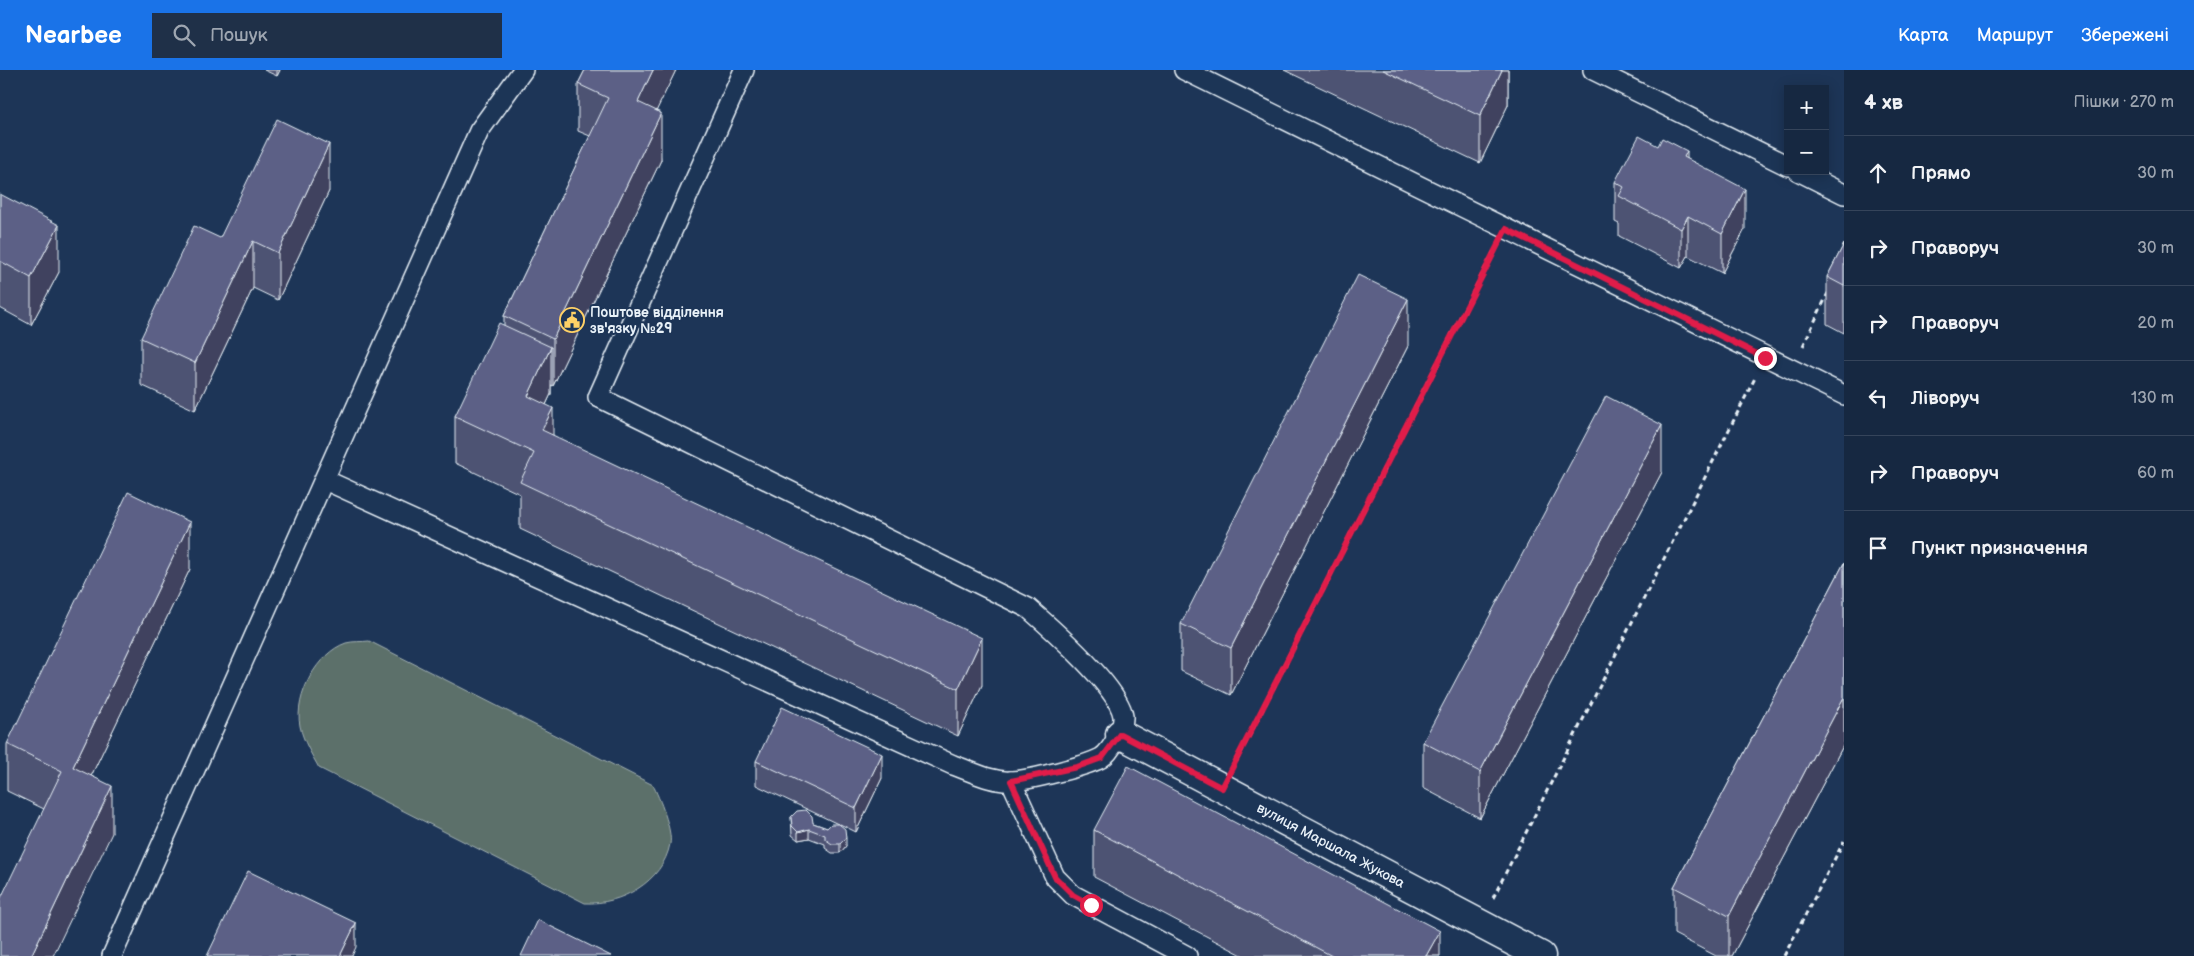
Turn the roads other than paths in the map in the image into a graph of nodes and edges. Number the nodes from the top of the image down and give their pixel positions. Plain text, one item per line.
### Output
1 (523, 70) edge
2 (744, 70) edge
3 (1184, 70) edge
4 (1593, 70) edge
5 (1784, 164) edge
6 (1806, 175) edge
7 (1844, 194) edge
8 (1844, 395) edge
9 (325, 480) junction
10 (1120, 734) junction
11 (1011, 781) junction
12 (112, 956) edge
13 (1187, 956) edge
14 (1542, 956) edge

1 - 9 lane
2 - 10 lane
3 - 8 lane
4 - 5 lane
6 - 7 lane
9 - 11 lane
9 - 12 lane
10 - 11 lane
10 - 14 street, вулиця Маршала Жукова
11 - 13 lane

